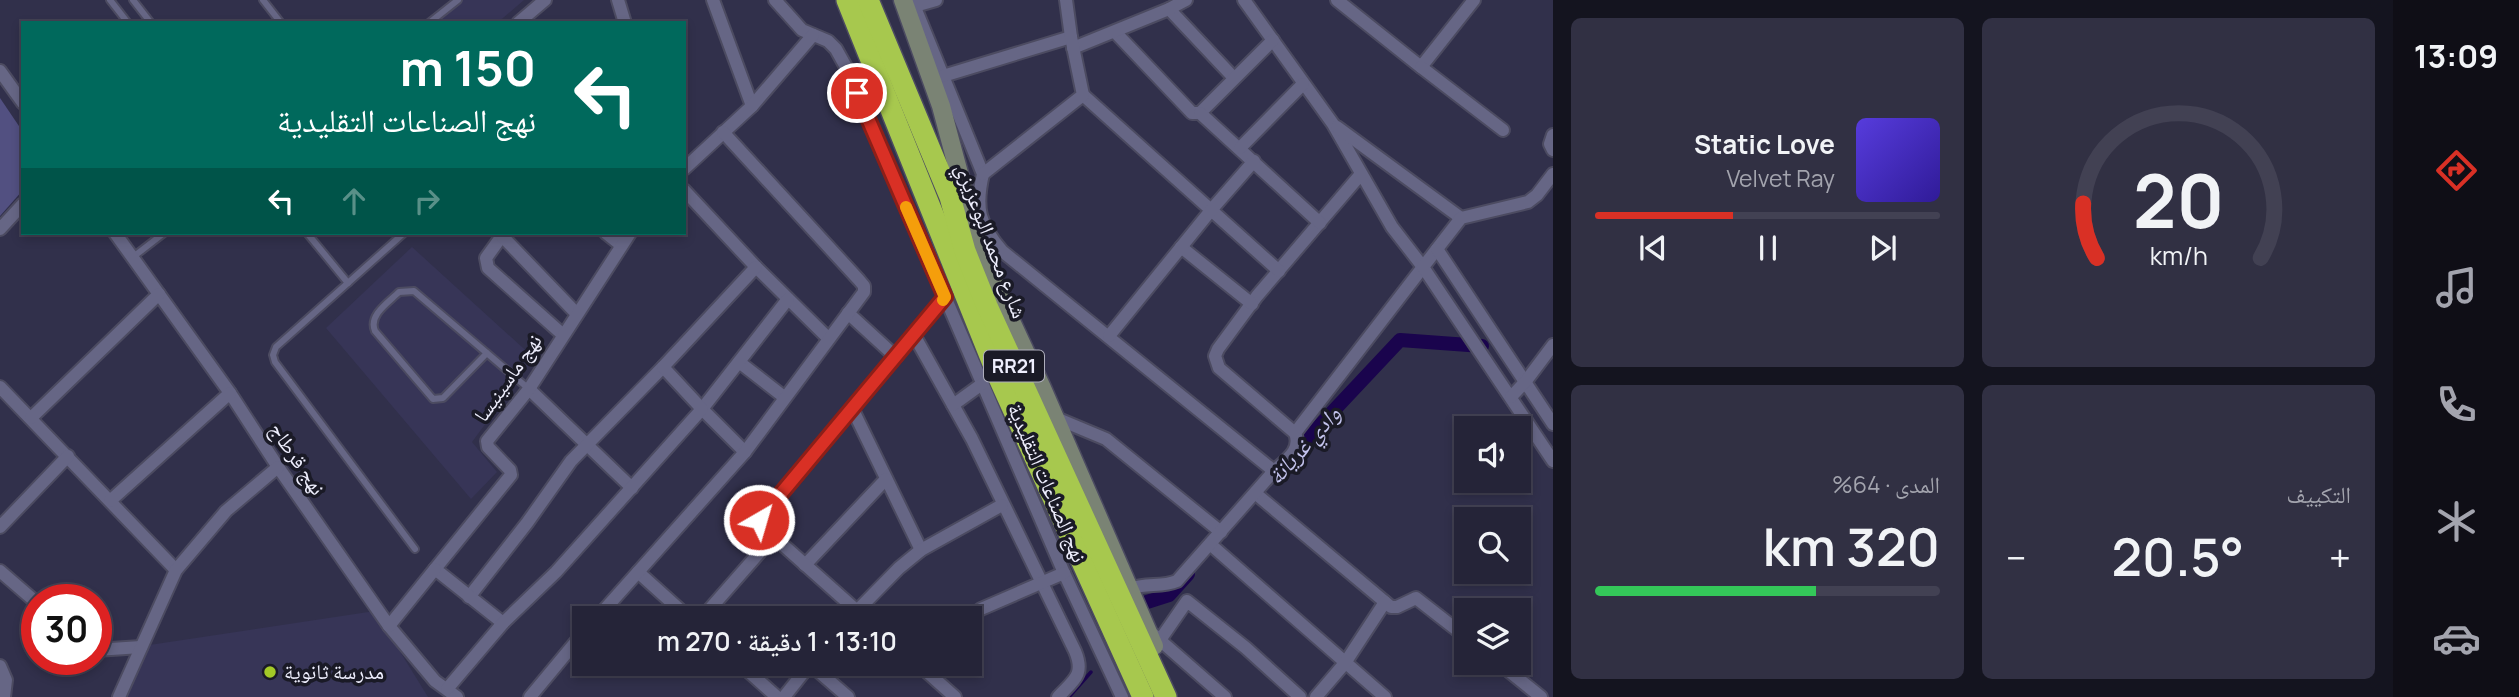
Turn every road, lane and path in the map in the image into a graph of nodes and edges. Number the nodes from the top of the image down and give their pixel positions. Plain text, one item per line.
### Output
1 (110, 0) edge
2 (133, 0) edge
3 (263, 0) edge
4 (545, 0) edge
5 (618, 0) edge
6 (713, 0) edge
7 (775, 0) edge
8 (830, 0) edge
9 (847, 0) edge
10 (868, 0) edge
11 (879, 0) edge
12 (936, 0) edge
13 (1066, 0) edge
14 (1186, 0) edge
15 (1244, 0) edge
16 (1337, 0) edge
17 (455, 1) edge
18 (1472, 1) edge
19 (910, 2) edge
20 (1169, 9) junction
21 (525, 20) edge
22 (126, 21) edge
23 (149, 21) edge
24 (279, 21) edge
25 (431, 21) edge
26 (624, 21) edge
27 (881, 29) junction
28 (1115, 32) junction
29 (813, 35) junction
30 (1273, 40) junction
31 (1072, 42) junction
32 (870, 55) junction
33 (1420, 67) junction
34 (0, 71) edge
35 (943, 76) junction
36 (1234, 78) junction
37 (1303, 84) junction
38 (1083, 95) junction
39 (21, 100) edge
40 (752, 106) junction
41 (1200, 113) junction
42 (1333, 124) junction
43 (1503, 130) dead end
44 (723, 132) junction
45 (1553, 135) edge
46 (1240, 148) junction
47 (1553, 150) edge
48 (1254, 161) junction
49 (686, 167) edge
50 (984, 174) junction
51 (1361, 174) junction
52 (1553, 174) edge
53 (686, 192) edge
54 (21, 206) edge
55 (1212, 209) junction
56 (1461, 218) junction
57 (1320, 223) junction
58 (0, 229) edge
59 (116, 235) edge
60 (160, 235) edge
61 (309, 235) edge
62 (402, 235) edge
63 (503, 235) edge
64 (608, 235) edge
65 (628, 235) edge
66 (621, 246) junction
67 (1181, 247) junction
68 (1437, 249) junction
69 (133, 257) junction
70 (756, 267) junction
71 (1423, 267) junction
72 (1279, 271) junction
73 (348, 283) junction
74 (159, 294) junction
75 (945, 297) junction
76 (788, 299) junction
77 (1251, 304) junction
78 (576, 313) junction
79 (848, 313) junction
80 (562, 334) junction
81 (914, 335) junction
82 (1109, 336) junction
83 (828, 338) junction
84 (1553, 345) edge
85 (487, 353) junction
86 (896, 357) junction
87 (739, 362) junction
88 (663, 367) junction
89 (1526, 381) junction
90 (982, 383) junction
91 (0, 387) edge
92 (529, 389) junction
93 (230, 393) junction
94 (784, 397) junction
95 (1511, 397) junction
96 (953, 405) junction
97 (852, 408) junction
98 (702, 409) junction
99 (1046, 415) junction
100 (30, 418) junction
101 (1553, 424) edge
102 (1295, 433) junction
103 (585, 445) junction
104 (745, 452) junction
105 (68, 456) junction
106 (1553, 461) edge
107 (278, 467) junction
108 (1274, 471) junction
109 (886, 479) junction
110 (632, 488) junction
111 (1255, 493) junction
112 (110, 501) junction
113 (1002, 505) junction
114 (0, 527) edge
115 (1221, 532) junction
116 (773, 537) junction
117 (1210, 544) junction
118 (415, 549) dead end
119 (921, 550) junction
120 (805, 565) junction
121 (435, 569) junction
122 (0, 570) edge
123 (176, 570) junction
124 (638, 572) junction
125 (1064, 573) junction
126 (1177, 581) junction
127 (1042, 584) junction
128 (21, 589) edge
129 (1130, 589) junction
130 (469, 597) junction
131 (1186, 601) junction
132 (1385, 602) junction
133 (608, 606) edge
134 (676, 606) edge
135 (713, 606) edge
136 (848, 606) edge
137 (865, 606) edge
138 (982, 609) edge
139 (503, 623) junction
140 (389, 626) junction
141 (1454, 628) edge
142 (1148, 635) junction
143 (572, 646) edge
144 (141, 647) junction
145 (112, 649) edge
146 (1345, 663) junction
147 (0, 666) edge
148 (1510, 675) edge
149 (754, 676) edge
150 (801, 676) edge
151 (824, 676) edge
152 (934, 676) edge
153 (1526, 693) edge
154 (452, 694) edge
155 (1133, 694) edge
156 (4, 697) edge
157 (120, 697) edge
158 (530, 697) edge
159 (777, 697) edge
160 (784, 697) edge
161 (848, 697) edge
162 (955, 697) edge
163 (1058, 697) edge
164 (1166, 697) edge
165 (1178, 697) edge
166 (1225, 697) edge
167 (1300, 697) edge
168 (1316, 697) edge
169 (1385, 697) edge
170 (1541, 697) edge

1 - 22 lane
2 - 23 lane
3 - 24 lane
4 - 21 street
5 - 26 street
6 - 40 street
7 - 29 street, نهج الصناعات التقليدية
8 - 32 highway, شارع محمد البوعزيزي / RR21
9 - 32 highway, شارع محمد البوعزيزي / RR21
10 - 27 highway, شارع محمد البوعزيزي / RR21
11 - 27 highway, شارع محمد البوعزيزي / RR21
12 - 19 street
13 - 31 street
14 - 20 street
15 - 30 street
16 - 33 street
17 - 25 lane
18 - 33 street
19 - 35 street
19 - 99 main road
20 - 28 street
20 - 36 street
27 - 99 highway, شارع محمد البوعزيزي / RR21
28 - 31 street
28 - 41 street
29 - 40 street
29 - 75 street, نهج الصناعات التقليدية
30 - 36 street
30 - 37 street
31 - 35 street
31 - 38 street
32 - 155 highway, شارع محمد البوعزيزي / RR21
33 - 43 street
34 - 39 street
35 - 50 street
36 - 41 street
37 - 42 street
37 - 46 street
38 - 50 street
38 - 55 street
40 - 44 street
41 - 46 street
42 - 51 street
42 - 56 street
44 - 49 street
44 - 79 street
45 - 47 street
46 - 48 street
48 - 55 street
48 - 57 street
50 - 82 street
51 - 57 street
51 - 71 street
52 - 56 street
53 - 70 street
54 - 58 street
55 - 67 street
55 - 72 street
56 - 68 street
57 - 72 street
59 - 69 street, نهج قرطاج
60 - 69 lane
61 - 73 lane
62 - 73 lane
63 - 78 street
63 - 80 street
64 - 66 street
65 - 66 street, نهج ماسينيسا
66 - 78 street, نهج ماسينيسا
67 - 77 street
67 - 82 street
68 - 71 street
68 - 89 street
69 - 74 street, نهج قرطاج
70 - 76 street
70 - 88 street
71 - 95 street
71 - 102 street
72 - 77 street
73 - 118 lane
74 - 93 street, نهج قرطاج
74 - 100 street
75 - 81 street
75 - 90 street, نهج الصناعات التقليدية
76 - 83 street
76 - 87 street
77 - 102 street
78 - 80 street, نهج ماسينيسا
79 - 83 street
79 - 86 street
80 - 92 street, نهج ماسينيسا
81 - 86 street
81 - 96 street
82 - 108 street
83 - 94 street
84 - 89 street
85 - 85 lane
85 - 92 lane
86 - 97 street
87 - 94 street
87 - 98 street
88 - 98 street
88 - 103 street
89 - 95 street
89 - 101 street
90 - 96 street
90 - 125 street, نهج الصناعات التقليدية
91 - 100 street
92 - 103 street
92 - 121 street, نهج ماسينيسا
93 - 107 street, نهج قرطاج
93 - 112 street
94 - 104 street
95 - 106 street
96 - 113 street
97 - 109 street
97 - 116 street
98 - 104 street
98 - 110 street
99 - 115 street
99 - 129 main road
99 - 142 highway, شارع محمد البوعزيزي / RR21
100 - 105 street
102 - 108 street
103 - 110 street
103 - 130 street
104 - 124 street
105 - 112 street
105 - 114 street
107 - 123 street
107 - 140 street, نهج قرطاج
108 - 111 street
109 - 119 street
109 - 120 street
110 - 139 street
111 - 115 street
111 - 132 street
112 - 123 street
113 - 119 street
113 - 127 street
115 - 117 street
116 - 120 street
116 - 135 street
117 - 126 street
117 - 146 street
119 - 137 street
120 - 136 street
121 - 130 street
121 - 140 street
122 - 128 street
123 - 144 street
124 - 133 street
124 - 134 street
125 - 127 street
125 - 155 street, نهج الصناعات التقليدية
126 - 129 street
126 - 131 street
127 - 138 street
127 - 163 street
129 - 142 main road
130 - 139 street
131 - 142 street
131 - 167 street
132 - 141 street
132 - 146 street
139 - 154 street
140 - 154 street, نهج قرطاج
142 - 164 highway, شارع محمد البوعزيزي / RR21
142 - 165 main road
142 - 166 street
143 - 158 street
144 - 145 street
144 - 157 street
146 - 168 street
146 - 169 street
147 - 156 street
148 - 153 street
149 - 159 street
150 - 160 street
151 - 161 street
152 - 162 street
153 - 170 street

